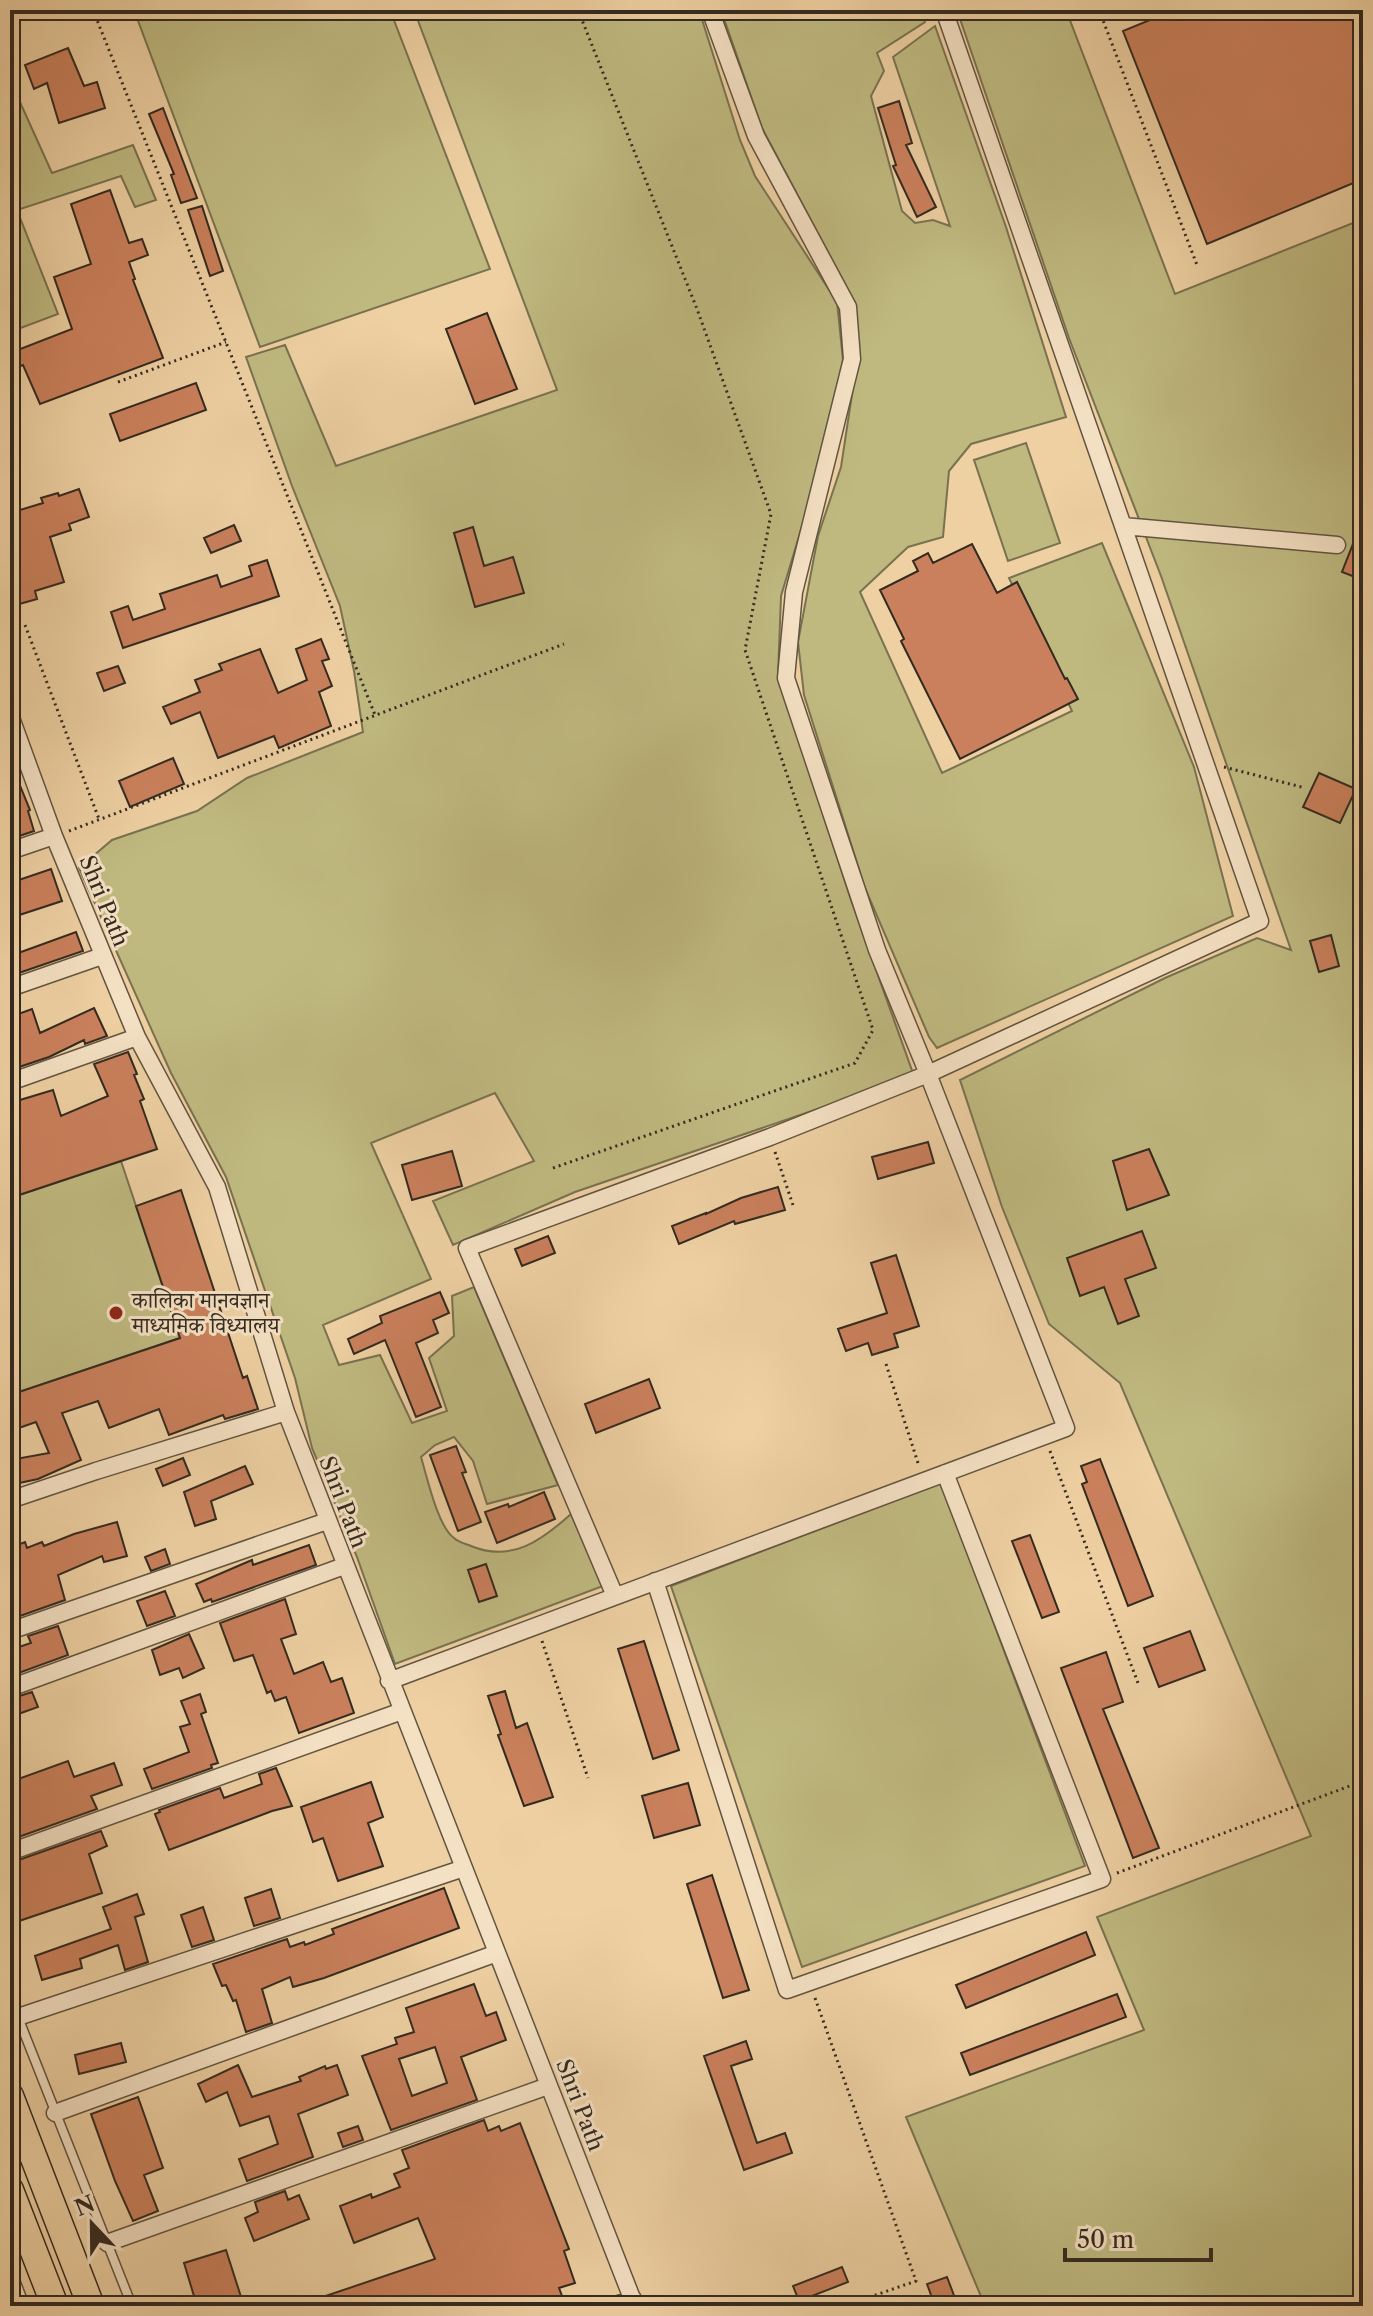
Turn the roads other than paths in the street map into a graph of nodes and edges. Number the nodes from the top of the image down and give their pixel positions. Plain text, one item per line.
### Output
1 (710, 10) edge
2 (944, 10) edge
3 (1123, 526) junction
4 (1337, 545) dead end
5 (10, 715) edge
6 (54, 836) junction
7 (10, 851) edge
8 (102, 956) junction
9 (10, 988) edge
10 (137, 1037) junction
11 (928, 1074) junction
12 (10, 1082) edge
13 (286, 1412) junction
14 (945, 1473) junction
15 (10, 1500) edge
16 (327, 1521) junction
17 (344, 1566) junction
18 (655, 1581) junction
19 (615, 1596) junction
20 (10, 1631) edge
21 (389, 1681) junction
22 (10, 1688) edge
23 (402, 1711) junction
24 (10, 1852) edge
25 (464, 1868) junction
26 (497, 1953) junction
27 (10, 1997) edge
28 (18, 2017) junction
29 (548, 2086) junction
30 (10, 2096) edge
31 (55, 2113) junction
32 (10, 2190) edge
33 (107, 2243) junction
34 (10, 2267) edge
35 (634, 2303) edge
36 (25, 2306) edge
37 (55, 2306) edge
38 (91, 2306) edge
39 (132, 2306) edge
40 (613, 2306) edge

1 - 11 street
2 - 3 street
3 - 4 street
3 - 11 street
5 - 6 street, Shri Path
6 - 7 street
6 - 8 street, Shri Path
8 - 9 street
8 - 10 street, Shri Path
10 - 12 street
10 - 13 street, Shri Path
11 - 14 street
11 - 19 street
13 - 15 street
13 - 16 street, Shri Path
14 - 18 street
14 - 18 street
16 - 17 street, Shri Path
16 - 20 street
17 - 21 street, Shri Path
17 - 22 street
18 - 19 street
19 - 21 street
21 - 23 street, Shri Path
23 - 24 street
23 - 25 street, Shri Path
25 - 26 street, Shri Path
25 - 28 street
26 - 29 street, Shri Path
26 - 31 street
27 - 28 lane
28 - 31 lane
29 - 33 street
29 - 35 street, Shri Path
30 - 38 highway
31 - 33 lane
32 - 37 highway
33 - 39 lane
34 - 36 lane
35 - 40 street

